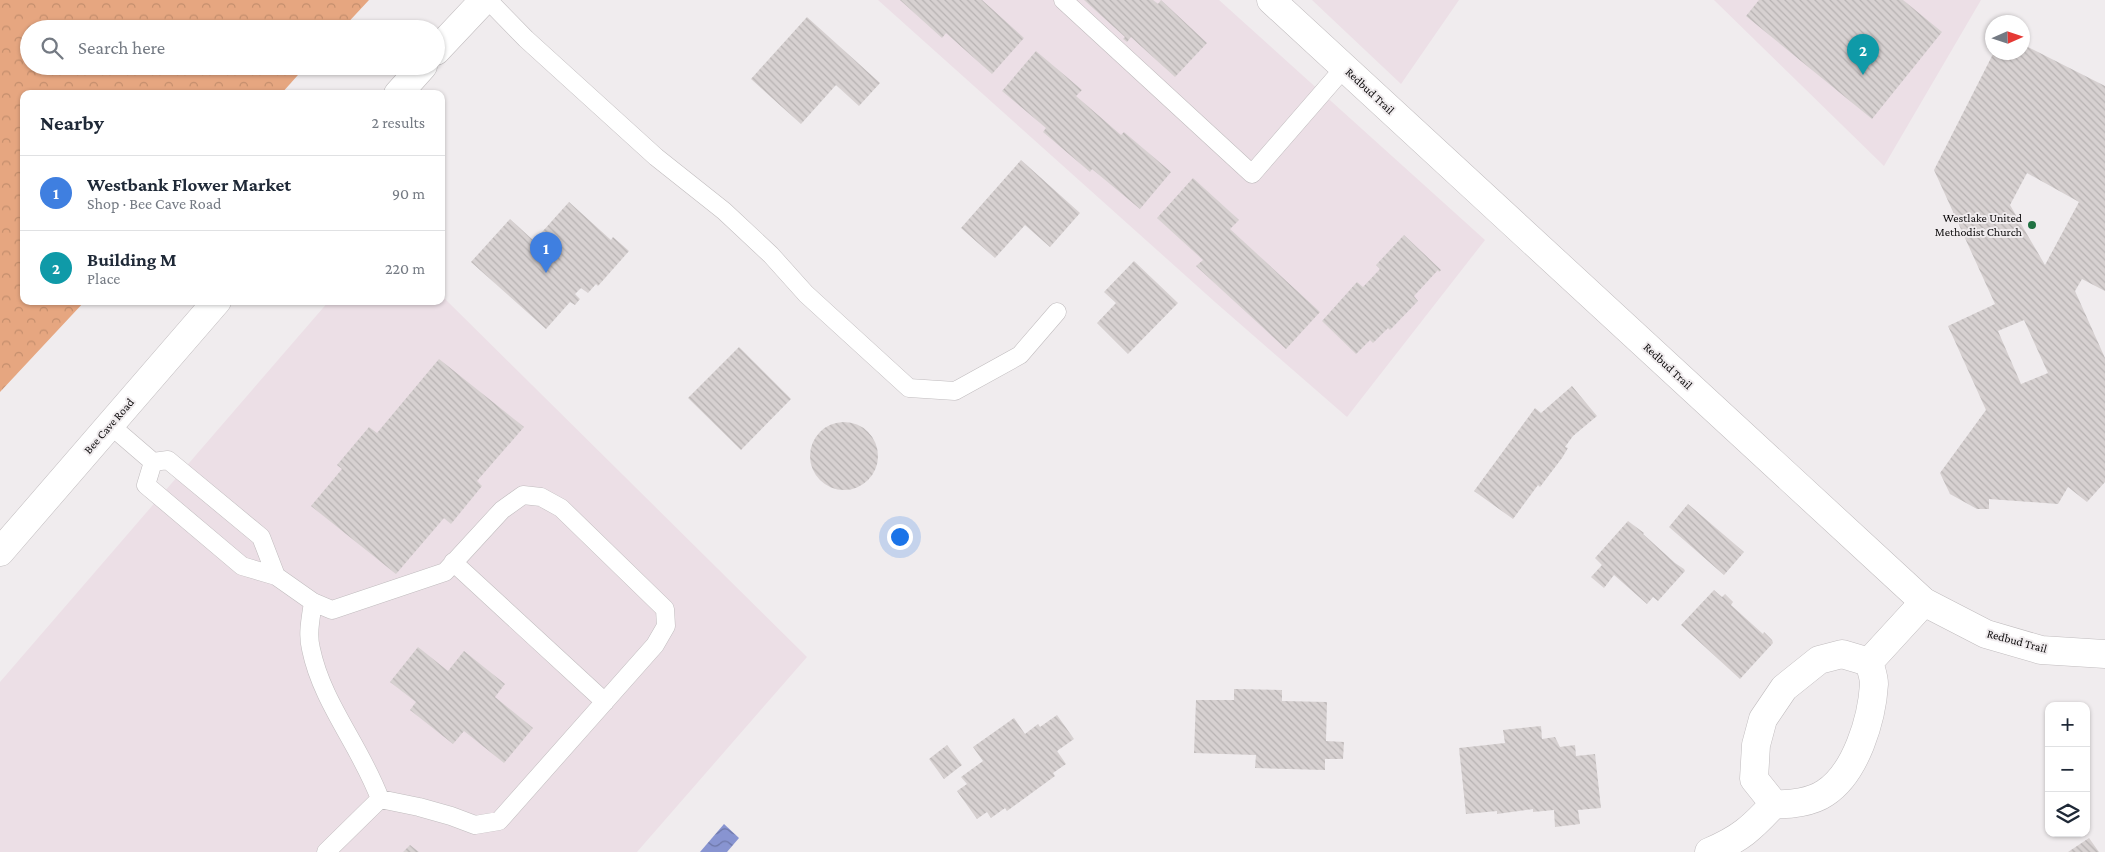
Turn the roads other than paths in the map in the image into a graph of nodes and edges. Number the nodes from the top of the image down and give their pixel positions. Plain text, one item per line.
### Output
1 (484, 0) edge
2 (488, 0) edge
3 (1062, 0) edge
4 (1271, 0) edge
5 (445, 42) edge
6 (1344, 68) junction
7 (415, 75) edge
8 (402, 90) edge
9 (214, 305) edge
10 (1058, 312) dead end
11 (110, 425) junction
12 (153, 462) junction
13 (0, 552) edge
14 (453, 562) junction
15 (276, 576) junction
16 (313, 602) junction
17 (1924, 602) junction
18 (2105, 654) edge
19 (1869, 662) junction
20 (605, 702) junction
21 (380, 799) junction
22 (1774, 804) junction
23 (326, 852) edge
24 (1710, 852) edge

1 - 5 street
2 - 10 lane
3 - 6 lane
4 - 6 street, Redbud Trail
6 - 17 street, Redbud Trail
7 - 8 street
9 - 11 street, Bee Cave Road
11 - 12 lane
11 - 13 street, Bee Cave Road
12 - 15 lane
12 - 15 lane
14 - 16 lane
14 - 20 lane
14 - 20 lane
15 - 16 lane
16 - 21 lane
17 - 18 street, Redbud Trail
17 - 19 street
19 - 22 street
19 - 22 street
20 - 21 lane
21 - 23 lane
22 - 24 street

